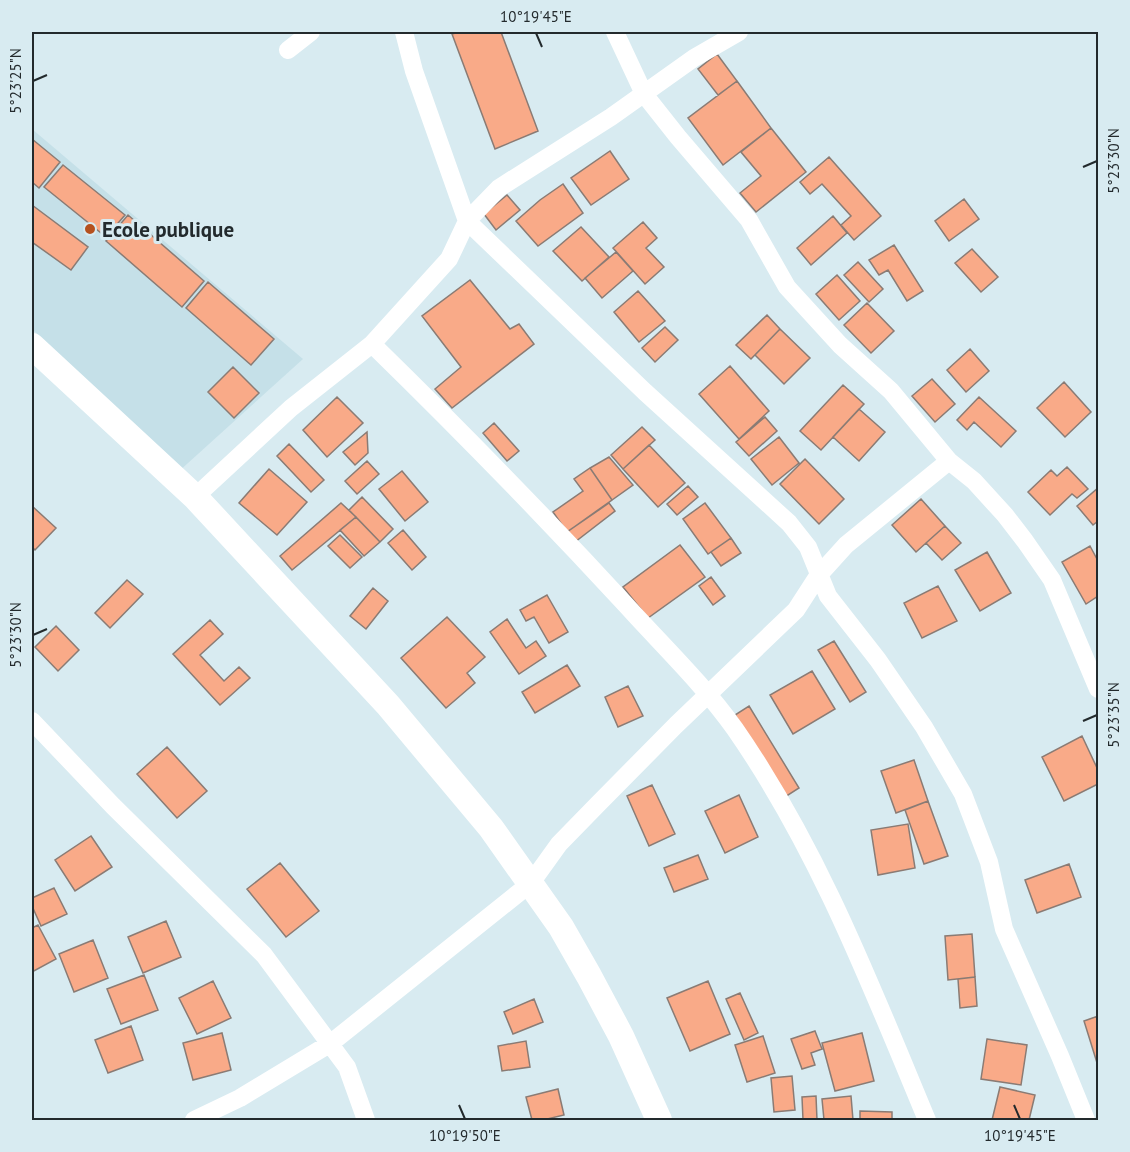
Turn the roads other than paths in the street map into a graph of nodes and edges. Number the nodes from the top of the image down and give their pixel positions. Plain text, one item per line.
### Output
1 (310, 32) edge
2 (404, 32) edge
3 (615, 32) edge
4 (739, 32) edge
5 (288, 50) dead end
6 (644, 94) junction
7 (467, 221) junction
8 (372, 344) junction
9 (34, 354) edge
10 (949, 460) junction
11 (195, 497) junction
12 (818, 576) junction
13 (1098, 689) edge
14 (709, 693) junction
15 (32, 721) edge
16 (531, 883) junction
17 (331, 1043) junction
18 (194, 1120) edge
19 (366, 1120) edge
20 (659, 1120) edge
21 (927, 1120) edge
22 (1086, 1120) edge

1 - 5 street
2 - 7 street
3 - 6 street
4 - 6 street
6 - 7 street
6 - 10 street
7 - 8 street
7 - 12 street
8 - 11 street
8 - 14 street
9 - 11 main road
10 - 12 street
10 - 13 street
11 - 16 main road
12 - 14 street
12 - 22 street
14 - 16 street
14 - 21 street
15 - 17 street
16 - 17 street
16 - 20 main road
17 - 18 street
17 - 19 street

